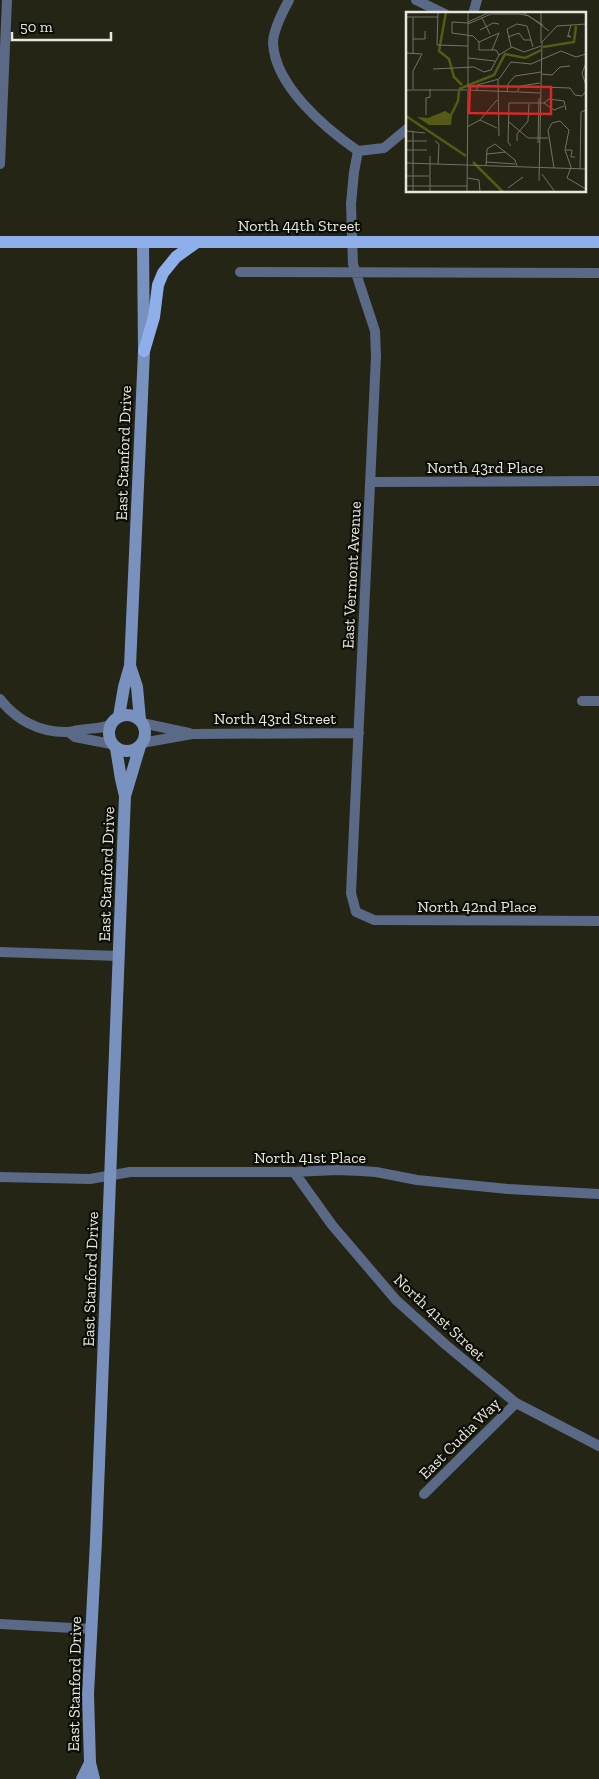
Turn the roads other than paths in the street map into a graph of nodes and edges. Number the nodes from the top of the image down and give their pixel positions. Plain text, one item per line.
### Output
1 (6, 0) edge
2 (289, 0) edge
3 (416, 0) edge
4 (478, 0) edge
5 (440, 12) edge
6 (474, 12) edge
7 (406, 130) edge
8 (358, 151) junction
9 (0, 164) edge
10 (352, 241) junction
11 (0, 242) edge
12 (143, 242) junction
13 (197, 242) junction
14 (599, 242) edge
15 (240, 272) dead end
16 (356, 273) junction
17 (599, 273) edge
18 (144, 351) junction
19 (599, 481) edge
20 (371, 482) junction
21 (130, 666) junction
22 (0, 699) edge
23 (582, 701) dead end
24 (599, 701) edge
25 (114, 720) junction
26 (141, 722) junction
27 (70, 732) junction
28 (359, 733) junction
29 (192, 734) junction
30 (141, 744) junction
31 (114, 746) junction
32 (125, 796) junction
33 (356, 912) joint
34 (599, 920) edge
35 (0, 952) edge
36 (119, 956) junction
37 (294, 1172) junction
38 (110, 1174) junction
39 (0, 1177) edge
40 (599, 1194) edge
41 (516, 1403) junction
42 (599, 1446) edge
43 (424, 1494) dead end
44 (0, 1624) edge
45 (91, 1629) junction
46 (90, 1763) junction
47 (82, 1779) edge
48 (94, 1779) edge

1 - 9 street
2 - 8 street
3 - 5 street
4 - 6 street
7 - 8 street
8 - 10 street, East Vermont Avenue
10 - 13 main road, North 44th Street
10 - 14 main road, North 44th Street
10 - 16 street, East Vermont Avenue
11 - 12 main road, North 44th Street
12 - 13 main road, North 44th Street
12 - 18 street, East Stanford Drive
13 - 18 main road
15 - 16 street
16 - 17 street
16 - 20 street, East Vermont Avenue
18 - 21 street, East Stanford Drive
19 - 20 street, North 43rd Place
20 - 28 street, East Vermont Avenue
21 - 25 street, East Stanford Drive
21 - 26 street, East Stanford Drive
22 - 27 street
23 - 24 street
25 - 26 street
25 - 27 street
25 - 31 street, East Stanford Drive
26 - 29 street, North 43rd Street
26 - 30 street, East Stanford Drive
27 - 31 street
28 - 29 street, North 43rd Street
28 - 33 street, East Vermont Avenue
29 - 30 street, North 43rd Street
30 - 31 street
30 - 32 street, East Stanford Drive
31 - 32 street, East Stanford Drive
32 - 36 street, East Stanford Drive
33 - 34 street, North 42nd Place
35 - 36 street
36 - 38 street, East Stanford Drive
37 - 38 street, North 41st Place
37 - 40 street, North 41st Place
37 - 41 street, North 41st Street
38 - 39 street, North 41st Place
38 - 45 street, East Stanford Drive
41 - 42 street, North 41st Street
41 - 43 street, East Cudia Way
44 - 45 street
45 - 46 street, East Stanford Drive
46 - 47 street, East Stanford Drive
46 - 48 street, East Stanford Drive

